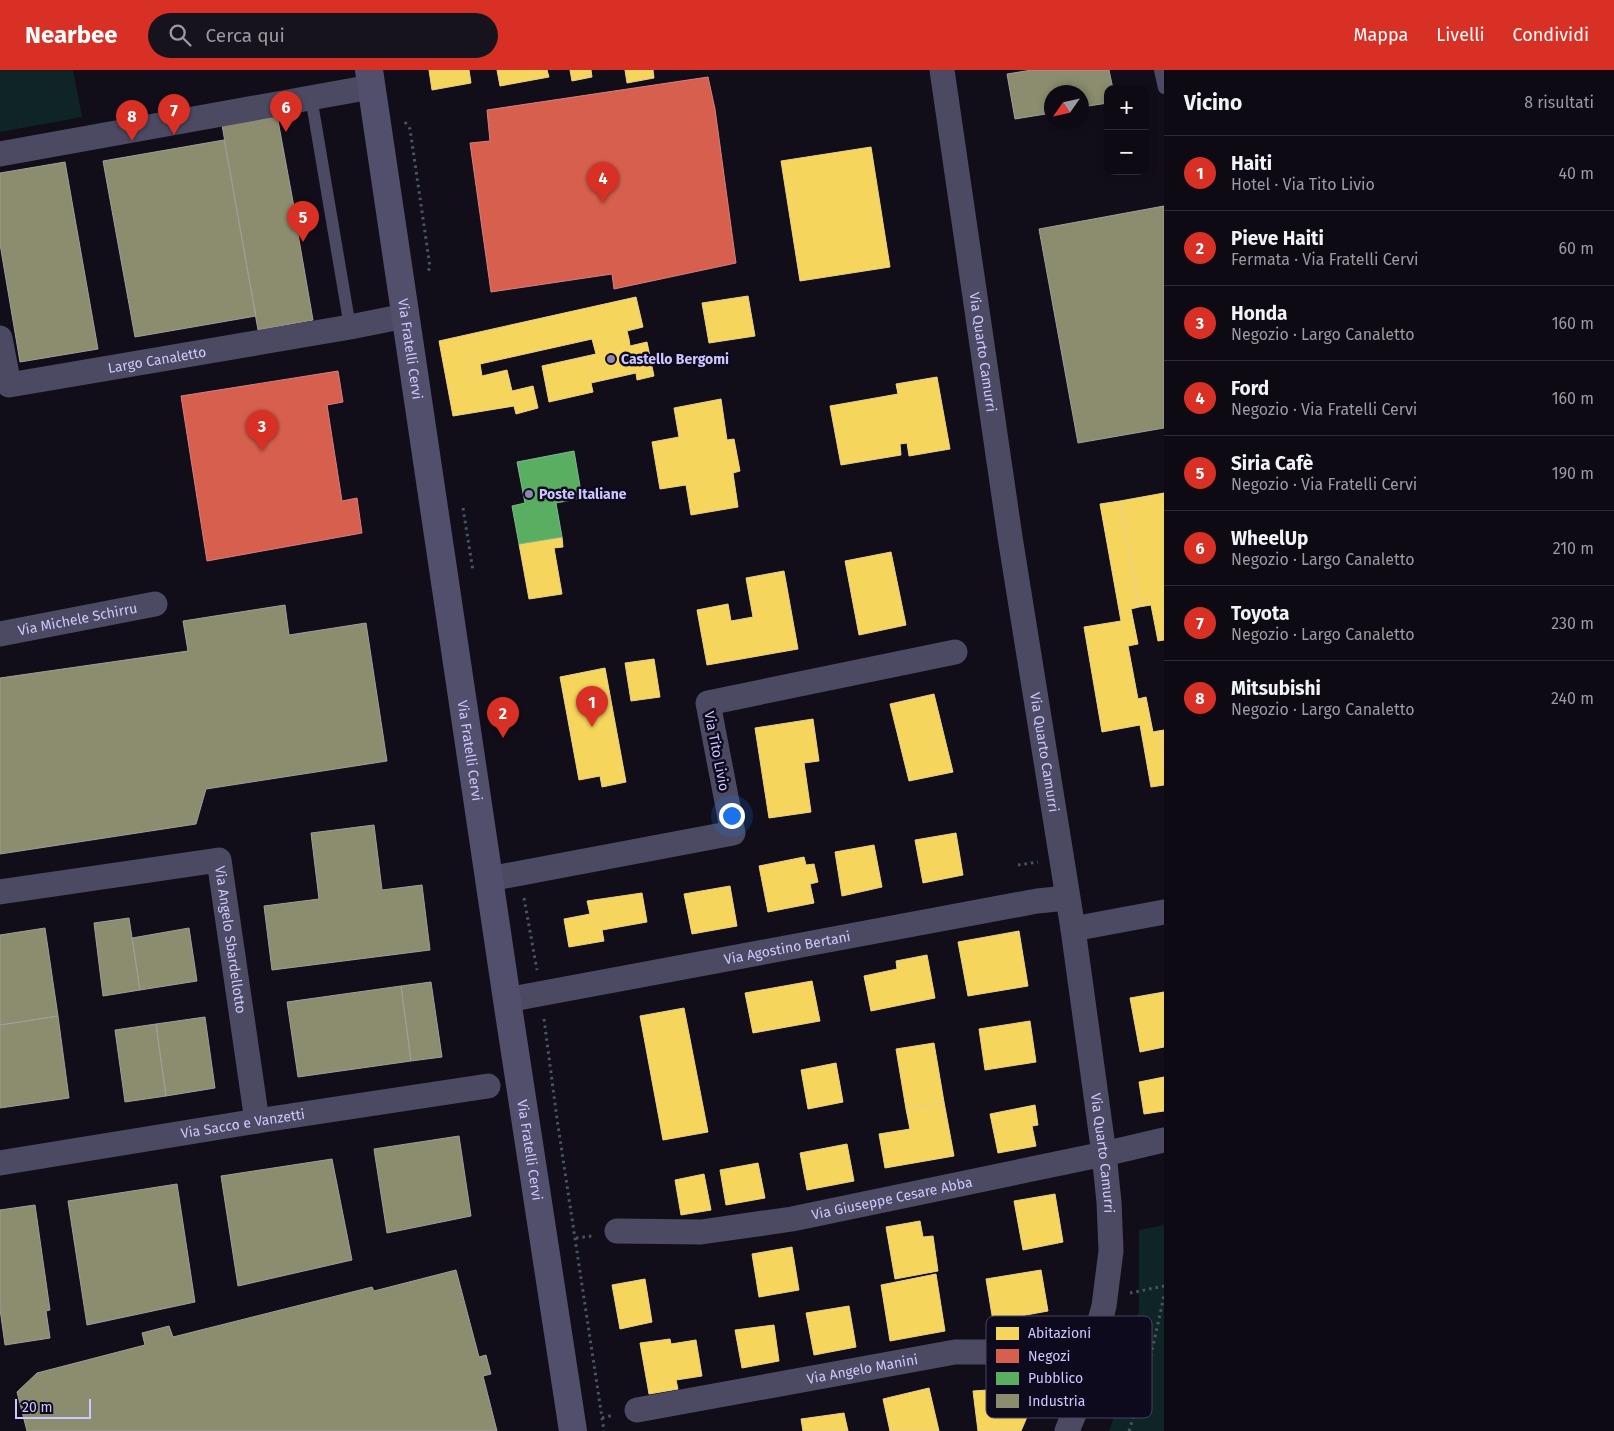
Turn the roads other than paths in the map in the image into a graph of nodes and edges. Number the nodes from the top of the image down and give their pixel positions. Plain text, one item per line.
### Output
1 (942, 70) edge
2 (1160, 70) edge
3 (370, 78) edge
4 (1164, 88) edge
5 (311, 97) junction
6 (0, 154) edge
7 (405, 316) junction
8 (350, 327) junction
9 (0, 338) edge
10 (155, 604) dead end
11 (0, 634) edge
12 (955, 652) dead end
13 (489, 879) junction
14 (0, 892) edge
15 (1067, 898) junction
16 (1164, 912) edge
17 (1073, 929) junction
18 (507, 1000) junction
19 (488, 1086) dead end
20 (256, 1121) junction
21 (1164, 1140) edge
22 (1104, 1154) junction
23 (0, 1163) edge
24 (617, 1231) dead end
25 (1101, 1316) edge
26 (986, 1352) edge
27 (637, 1410) dead end
28 (1072, 1418) edge
29 (573, 1431) edge
30 (1067, 1431) edge

1 - 15 street, Via Quarto Camurri
2 - 4 lane
3 - 5 street
3 - 7 main road, Via Fratelli Cervi
5 - 6 street
5 - 8 lane
7 - 8 street, Largo Canaletto
7 - 13 main road, Via Fratelli Cervi
8 - 9 street, Largo Canaletto
10 - 11 street, Via Michele Schirru
12 - 13 street, Via Tito Livio
13 - 18 main road, Via Fratelli Cervi
14 - 20 street, Via Angelo Sbardellotto
15 - 17 street, Via Quarto Camurri
15 - 18 street, Via Agostino Bertani
16 - 17 street
17 - 22 street, Via Quarto Camurri
18 - 29 main road, Via Fratelli Cervi
19 - 20 street, Via Sacco e Vanzetti
20 - 23 street, Via Sacco e Vanzetti
21 - 22 street, Via Giuseppe Cesare Abba
22 - 24 street, Via Giuseppe Cesare Abba
22 - 25 street, Via Quarto Camurri
26 - 27 street, Via Angelo Manini
28 - 30 street, Via Quarto Camurri

